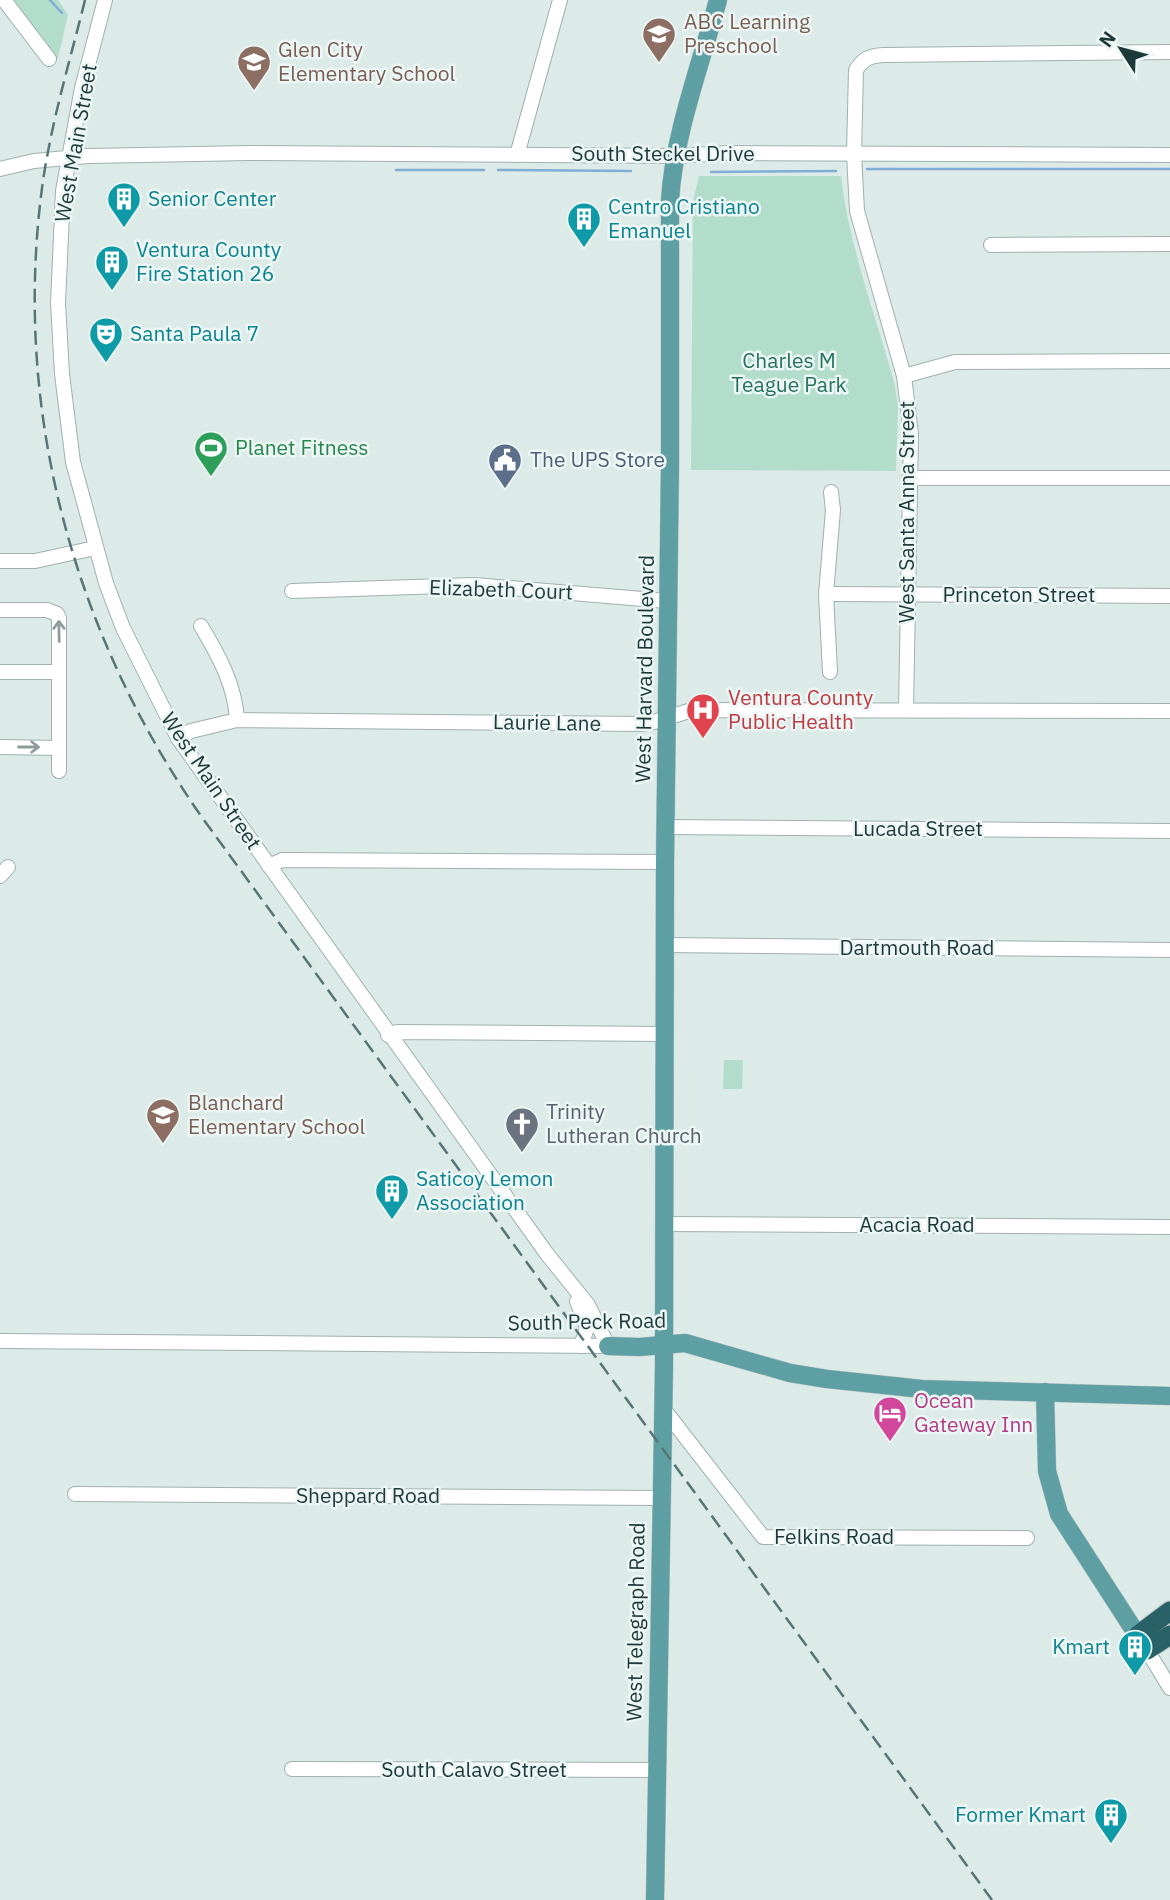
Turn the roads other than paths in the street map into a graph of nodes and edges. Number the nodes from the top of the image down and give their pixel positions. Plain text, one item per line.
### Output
1 (4, 0) edge
2 (105, 0) edge
3 (560, 0) edge
4 (718, 0) edge
5 (1170, 52) edge
6 (49, 59) dead end
7 (854, 154) junction
8 (517, 155) junction
9 (1170, 155) edge
10 (676, 156) junction
11 (69, 159) junction
12 (0, 169) edge
13 (1170, 244) edge
14 (991, 245) dead end
15 (1170, 361) edge
16 (904, 376) junction
17 (909, 478) junction
18 (1170, 478) edge
19 (831, 492) dead end
20 (95, 548) junction
21 (0, 561) edge
22 (292, 591) dead end
23 (826, 594) junction
24 (908, 594) junction
25 (1170, 596) edge
26 (667, 601) junction
27 (0, 610) edge
28 (201, 626) dead end
29 (0, 672) edge
30 (59, 672) junction
31 (830, 672) dead end
32 (906, 710) junction
33 (1170, 711) edge
34 (668, 718) junction
35 (237, 720) junction
36 (177, 738) junction
37 (0, 747) edge
38 (59, 748) junction
39 (59, 771) dead end
40 (665, 827) junction
41 (1170, 831) edge
42 (665, 862) junction
43 (269, 866) junction
44 (665, 945) junction
45 (1170, 950) edge
46 (665, 1034) junction
47 (388, 1035) junction
48 (665, 1224) junction
49 (1170, 1227) edge
50 (569, 1280) junction
51 (0, 1341) edge
52 (663, 1345) junction
53 (581, 1346) junction
54 (608, 1346) junction
55 (1045, 1392) junction
56 (1170, 1396) edge
57 (662, 1407) junction
58 (75, 1494) dead end
59 (662, 1498) junction
60 (1027, 1538) dead end
61 (1170, 1611) edge
62 (1170, 1635) edge
63 (1142, 1643) junction
64 (1170, 1688) edge
65 (292, 1769) dead end
66 (656, 1770) junction
67 (655, 1900) edge

1 - 6 street
2 - 11 street, West Main Street
3 - 8 street
4 - 10 main road, West Harvard Boulevard
5 - 7 street
7 - 9 street, South Steckel Drive
7 - 10 street, South Steckel Drive
7 - 16 street, West Santa Anna Street
8 - 10 street, South Steckel Drive
8 - 11 street, South Steckel Drive
10 - 26 main road, West Harvard Boulevard
11 - 12 street, South Steckel Drive
11 - 20 street, West Main Street
13 - 14 street
15 - 16 street
16 - 17 street, West Santa Anna Street
17 - 18 street
17 - 24 street, West Santa Anna Street
19 - 23 street
20 - 21 street
20 - 36 street, West Main Street
22 - 26 street, Elizabeth Court
23 - 24 street, Princeton Street
23 - 31 street
24 - 25 street, Princeton Street
24 - 32 street, West Santa Anna Street
26 - 34 main road, West Harvard Boulevard
30 -> 27 street
28 - 35 street
29 - 30 street
30 - 38 street
32 - 33 street, Laurie Lane
32 - 34 street, Laurie Lane
34 - 35 street, Laurie Lane
34 - 40 main road, West Harvard Boulevard
35 - 36 street, Laurie Lane
36 - 43 street, West Main Street
37 -> 38 street
38 - 39 street
40 - 41 street, Lucada Street
40 - 42 main road, West Harvard Boulevard
42 - 43 street
42 - 44 main road, West Harvard Boulevard
43 - 47 street, West Main Street
44 - 45 street, Dartmouth Road
44 - 46 main road, West Harvard Boulevard
46 - 47 street
46 - 48 main road, West Harvard Boulevard
47 - 50 street, West Main Street
48 - 49 street, Acacia Road
48 - 52 main road, West Harvard Boulevard
50 - 53 street
50 - 54 street, West Main Street
51 - 53 street, South Peck Road
52 - 54 main road, South Peck Road
52 - 55 main road, South Peck Road
52 - 57 main road, West Telegraph Road
53 - 54 street, South Peck Road
55 - 56 main road, South Peck Road
55 - 63 main road
57 - 59 main road, West Telegraph Road
57 - 60 street, Felkins Road
58 - 59 street, Sheppard Road
59 - 66 main road, West Telegraph Road
61 - 63 highway
62 - 63 highway
63 - 64 street
65 - 66 street, South Calavo Street
66 - 67 main road, West Telegraph Road

